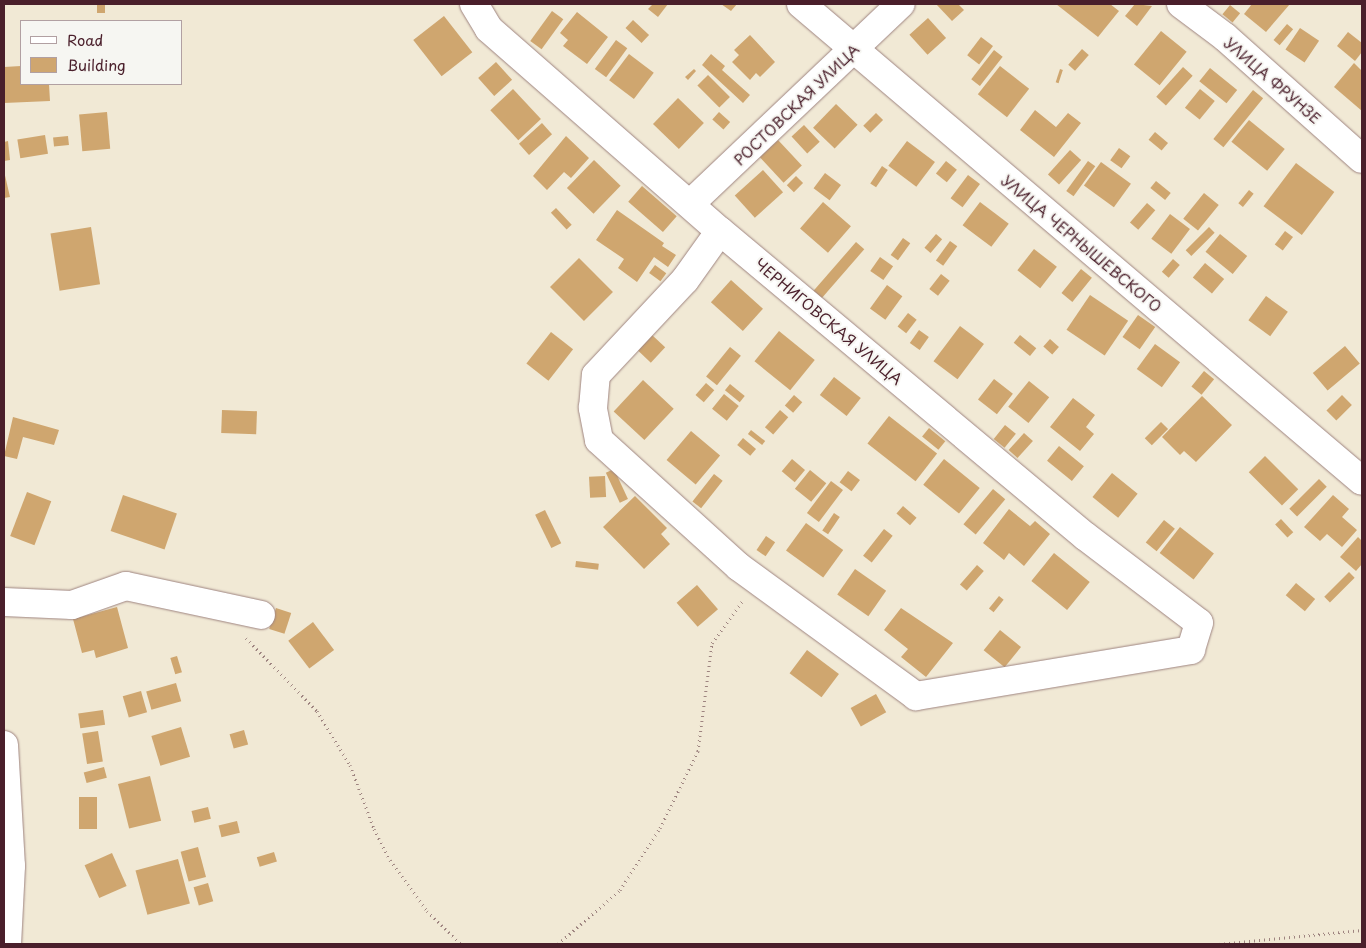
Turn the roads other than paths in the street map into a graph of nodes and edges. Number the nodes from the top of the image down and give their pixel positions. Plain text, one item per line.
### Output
1 (474, 4) edge
2 (801, 4) edge
3 (901, 4) edge
4 (1181, 4) edge
5 (854, 49) junction
6 (1362, 159) edge
7 (691, 203) junction
8 (720, 231) junction
9 (1362, 482) edge
10 (4, 602) edge
11 (261, 615) dead end
12 (4, 745) edge
13 (6, 944) edge

1 - 7 street, ЧЕРНИГОВСКАЯ УЛИЦА
2 - 5 street, УЛИЦА ЧЕРНЫШЕВСКОГО
3 - 5 street, РОСТОВСКАЯ УЛИЦА
4 - 6 street, УЛИЦА ФРУНЗЕ
5 - 7 street, РОСТОВСКАЯ УЛИЦА
5 - 9 street, УЛИЦА ЧЕРНЫШЕВСКОГО
7 - 8 street, ЧЕРНИГОВСКАЯ УЛИЦА
8 - 8 street, ЧЕРНИГОВСКАЯ УЛИЦА
10 - 11 street
12 - 13 street

